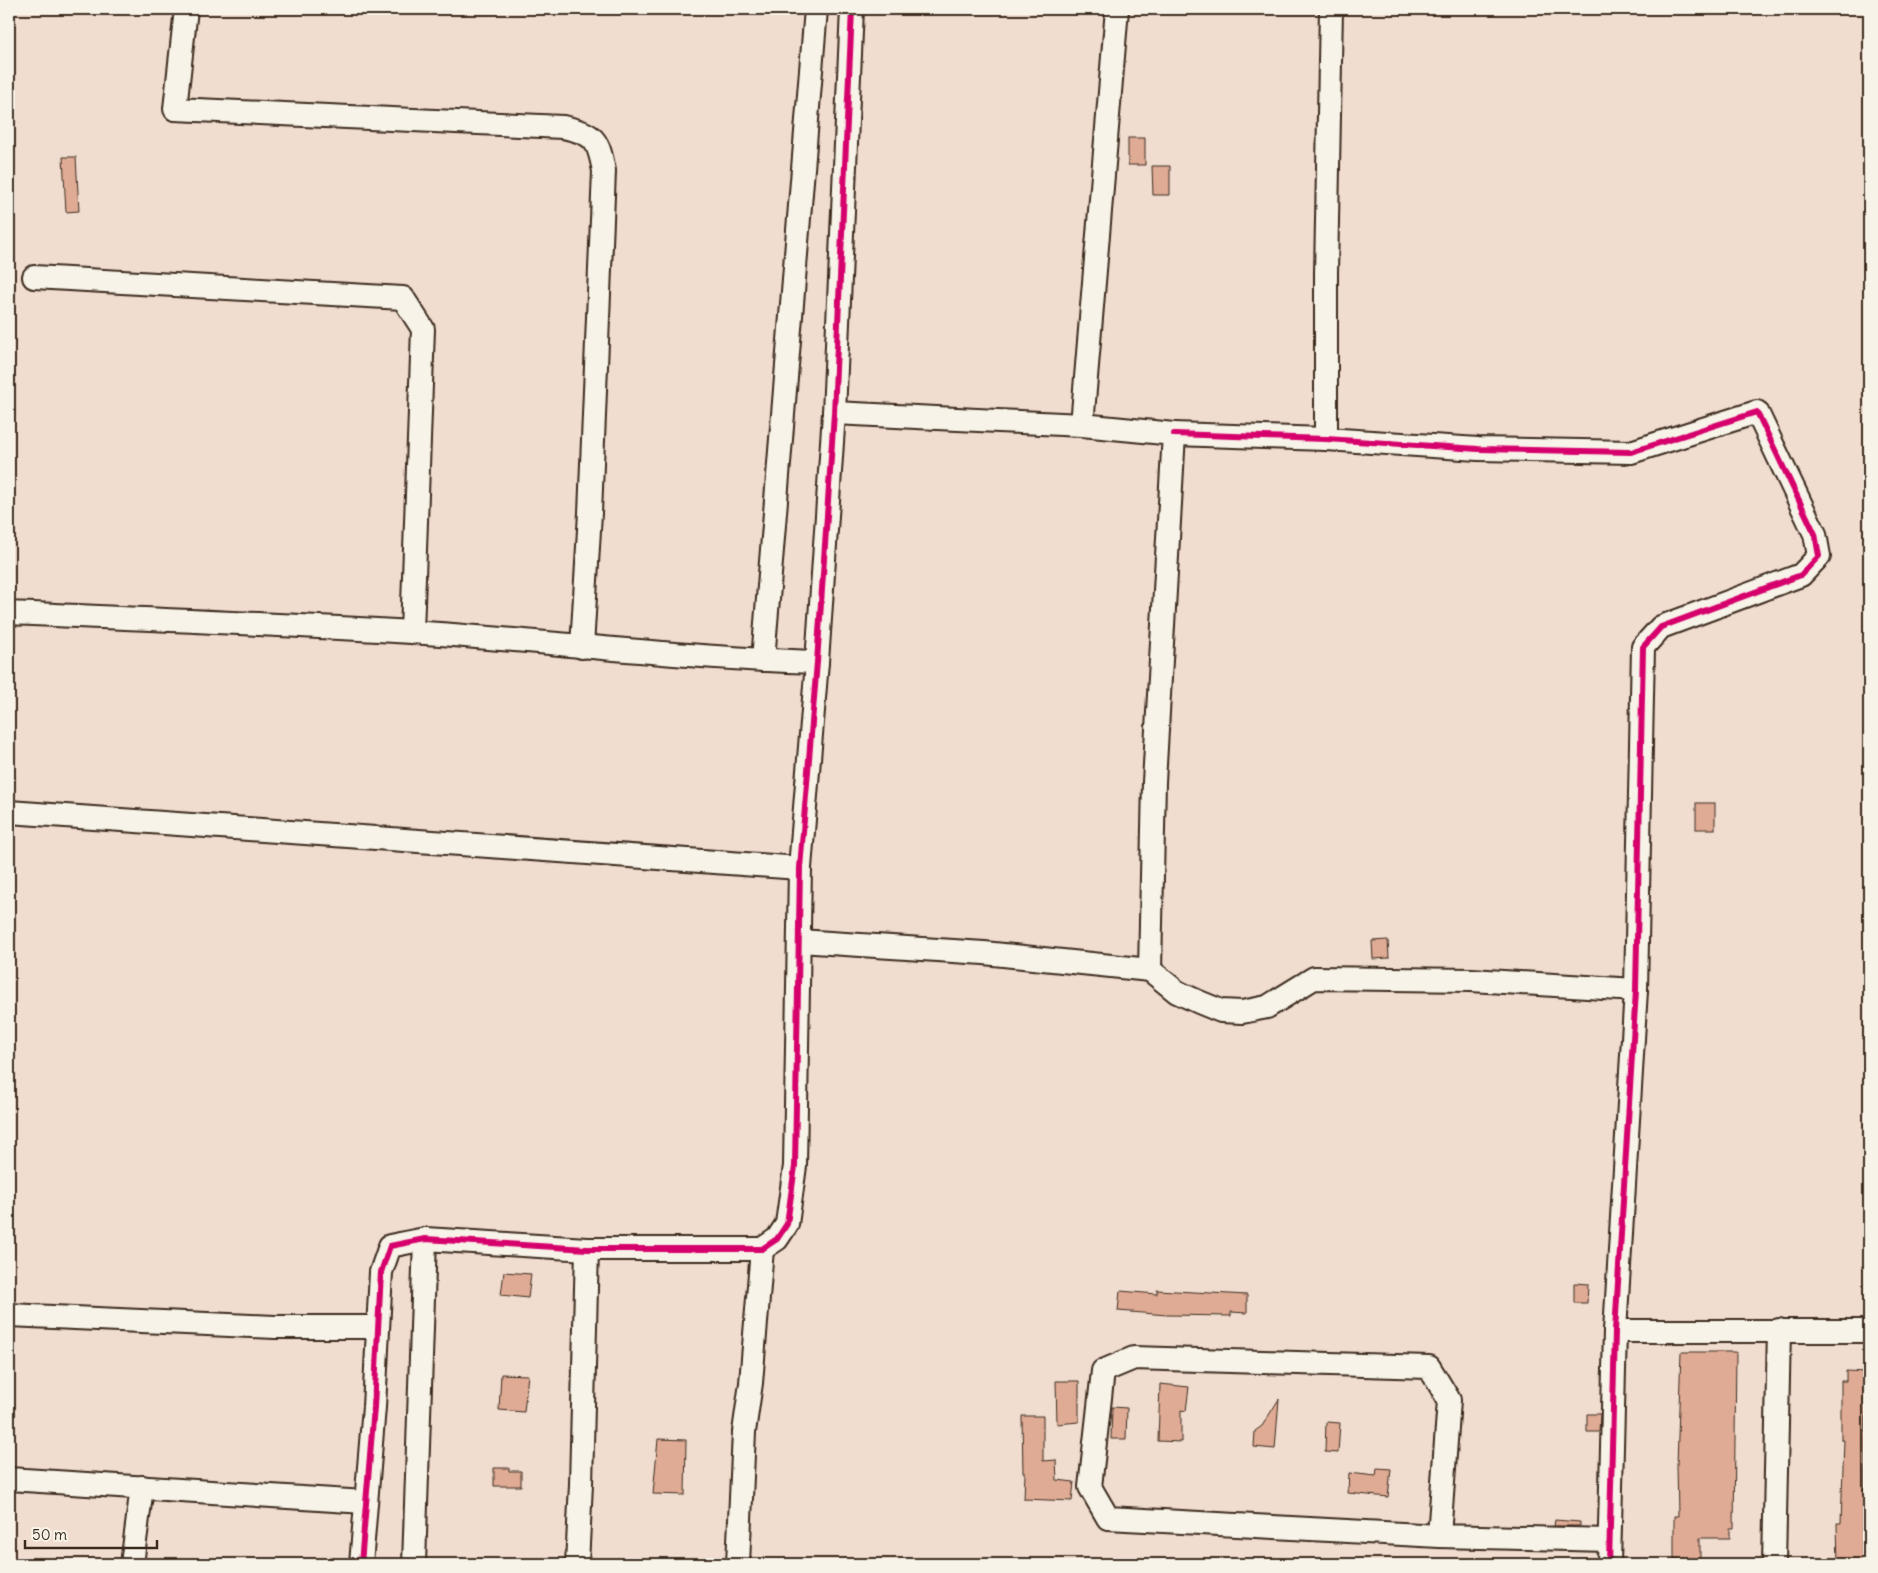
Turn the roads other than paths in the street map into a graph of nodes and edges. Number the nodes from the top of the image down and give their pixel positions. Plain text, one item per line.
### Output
1 (186, 9) edge
2 (816, 9) edge
3 (852, 9) edge
4 (1117, 9) edge
5 (1331, 9) edge
6 (34, 277) dead end
7 (834, 413) junction
8 (1082, 425) junction
9 (1174, 434) junction
10 (1326, 439) junction
11 (9, 613) edge
12 (412, 632) junction
13 (582, 647) junction
14 (763, 660) junction
15 (817, 662) junction
16 (9, 812) edge
17 (800, 868) junction
18 (799, 941) junction
19 (1150, 970) junction
20 (1636, 990) junction
21 (426, 1239) junction
22 (587, 1249) junction
23 (762, 1249) junction
24 (9, 1315) edge
25 (377, 1327) junction
26 (1779, 1330) junction
27 (1615, 1331) junction
28 (1869, 1331) edge
29 (9, 1479) edge
30 (142, 1487) junction
31 (365, 1502) junction
32 (1440, 1536) junction
33 (1609, 1540) junction
34 (132, 1564) edge
35 (361, 1564) edge
36 (414, 1564) edge
37 (578, 1564) edge
38 (738, 1564) edge
39 (1609, 1564) edge
40 (1774, 1564) edge

1 - 13 street
2 - 14 street
3 - 7 street
4 - 8 street
5 - 10 street
6 - 12 street
7 - 8 street
7 - 15 street
8 - 9 street
9 - 10 street
9 - 19 street
10 - 20 street
11 - 12 street
12 - 13 street
13 - 14 street
14 - 15 street
15 - 17 street
16 - 17 street
17 - 18 street
18 - 19 street
18 - 23 street
19 - 20 street
20 - 27 street
21 - 22 street
21 - 25 street
21 - 36 street
22 - 23 street
22 - 37 street
23 - 38 street
24 - 25 street
25 - 31 street
26 - 27 street
26 - 28 street
26 - 40 street
27 - 33 street
29 - 30 street
30 - 31 street
30 - 34 street
31 - 35 street
32 - 32 street
32 - 33 street
33 - 39 street

